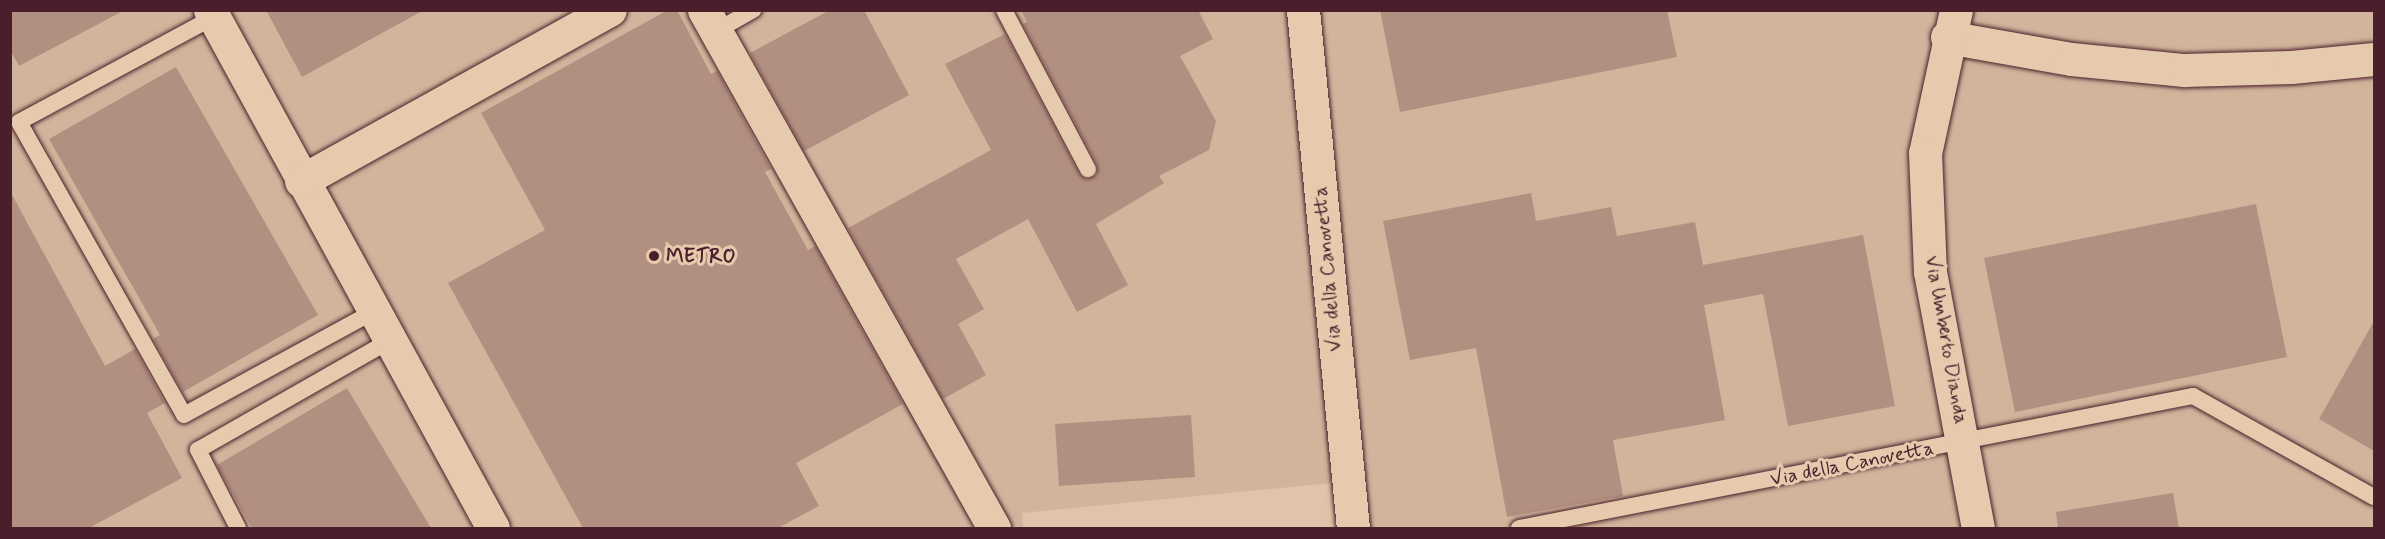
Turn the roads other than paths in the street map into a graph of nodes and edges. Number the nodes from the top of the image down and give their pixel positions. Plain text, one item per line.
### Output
1 (610, 10) edge
2 (753, 10) edge
3 (1004, 10) edge
4 (1303, 10) edge
5 (212, 14) edge
6 (710, 21) edge
7 (1951, 24) edge
8 (2374, 58) edge
9 (1088, 169) dead end
10 (301, 180) junction
11 (373, 312) junction
12 (389, 341) junction
13 (1965, 443) junction
14 (2374, 496) edge
15 (238, 528) edge
16 (493, 528) edge
17 (994, 528) edge
18 (1353, 528) edge
19 (1519, 528) edge
20 (1978, 528) edge

1 - 10 street
2 - 6 lane
3 - 9 lane
4 - 18 street, Via della Canovetta
5 - 10 street
5 - 11 lane
6 - 17 street
7 - 8 street
7 - 13 street, Via Umberto Dianda
10 - 11 street
11 - 12 street
12 - 15 lane
12 - 16 street
13 - 14 lane, Via della Canovetta
13 - 19 lane, Via della Canovetta
13 - 20 street, Via Umberto Dianda

